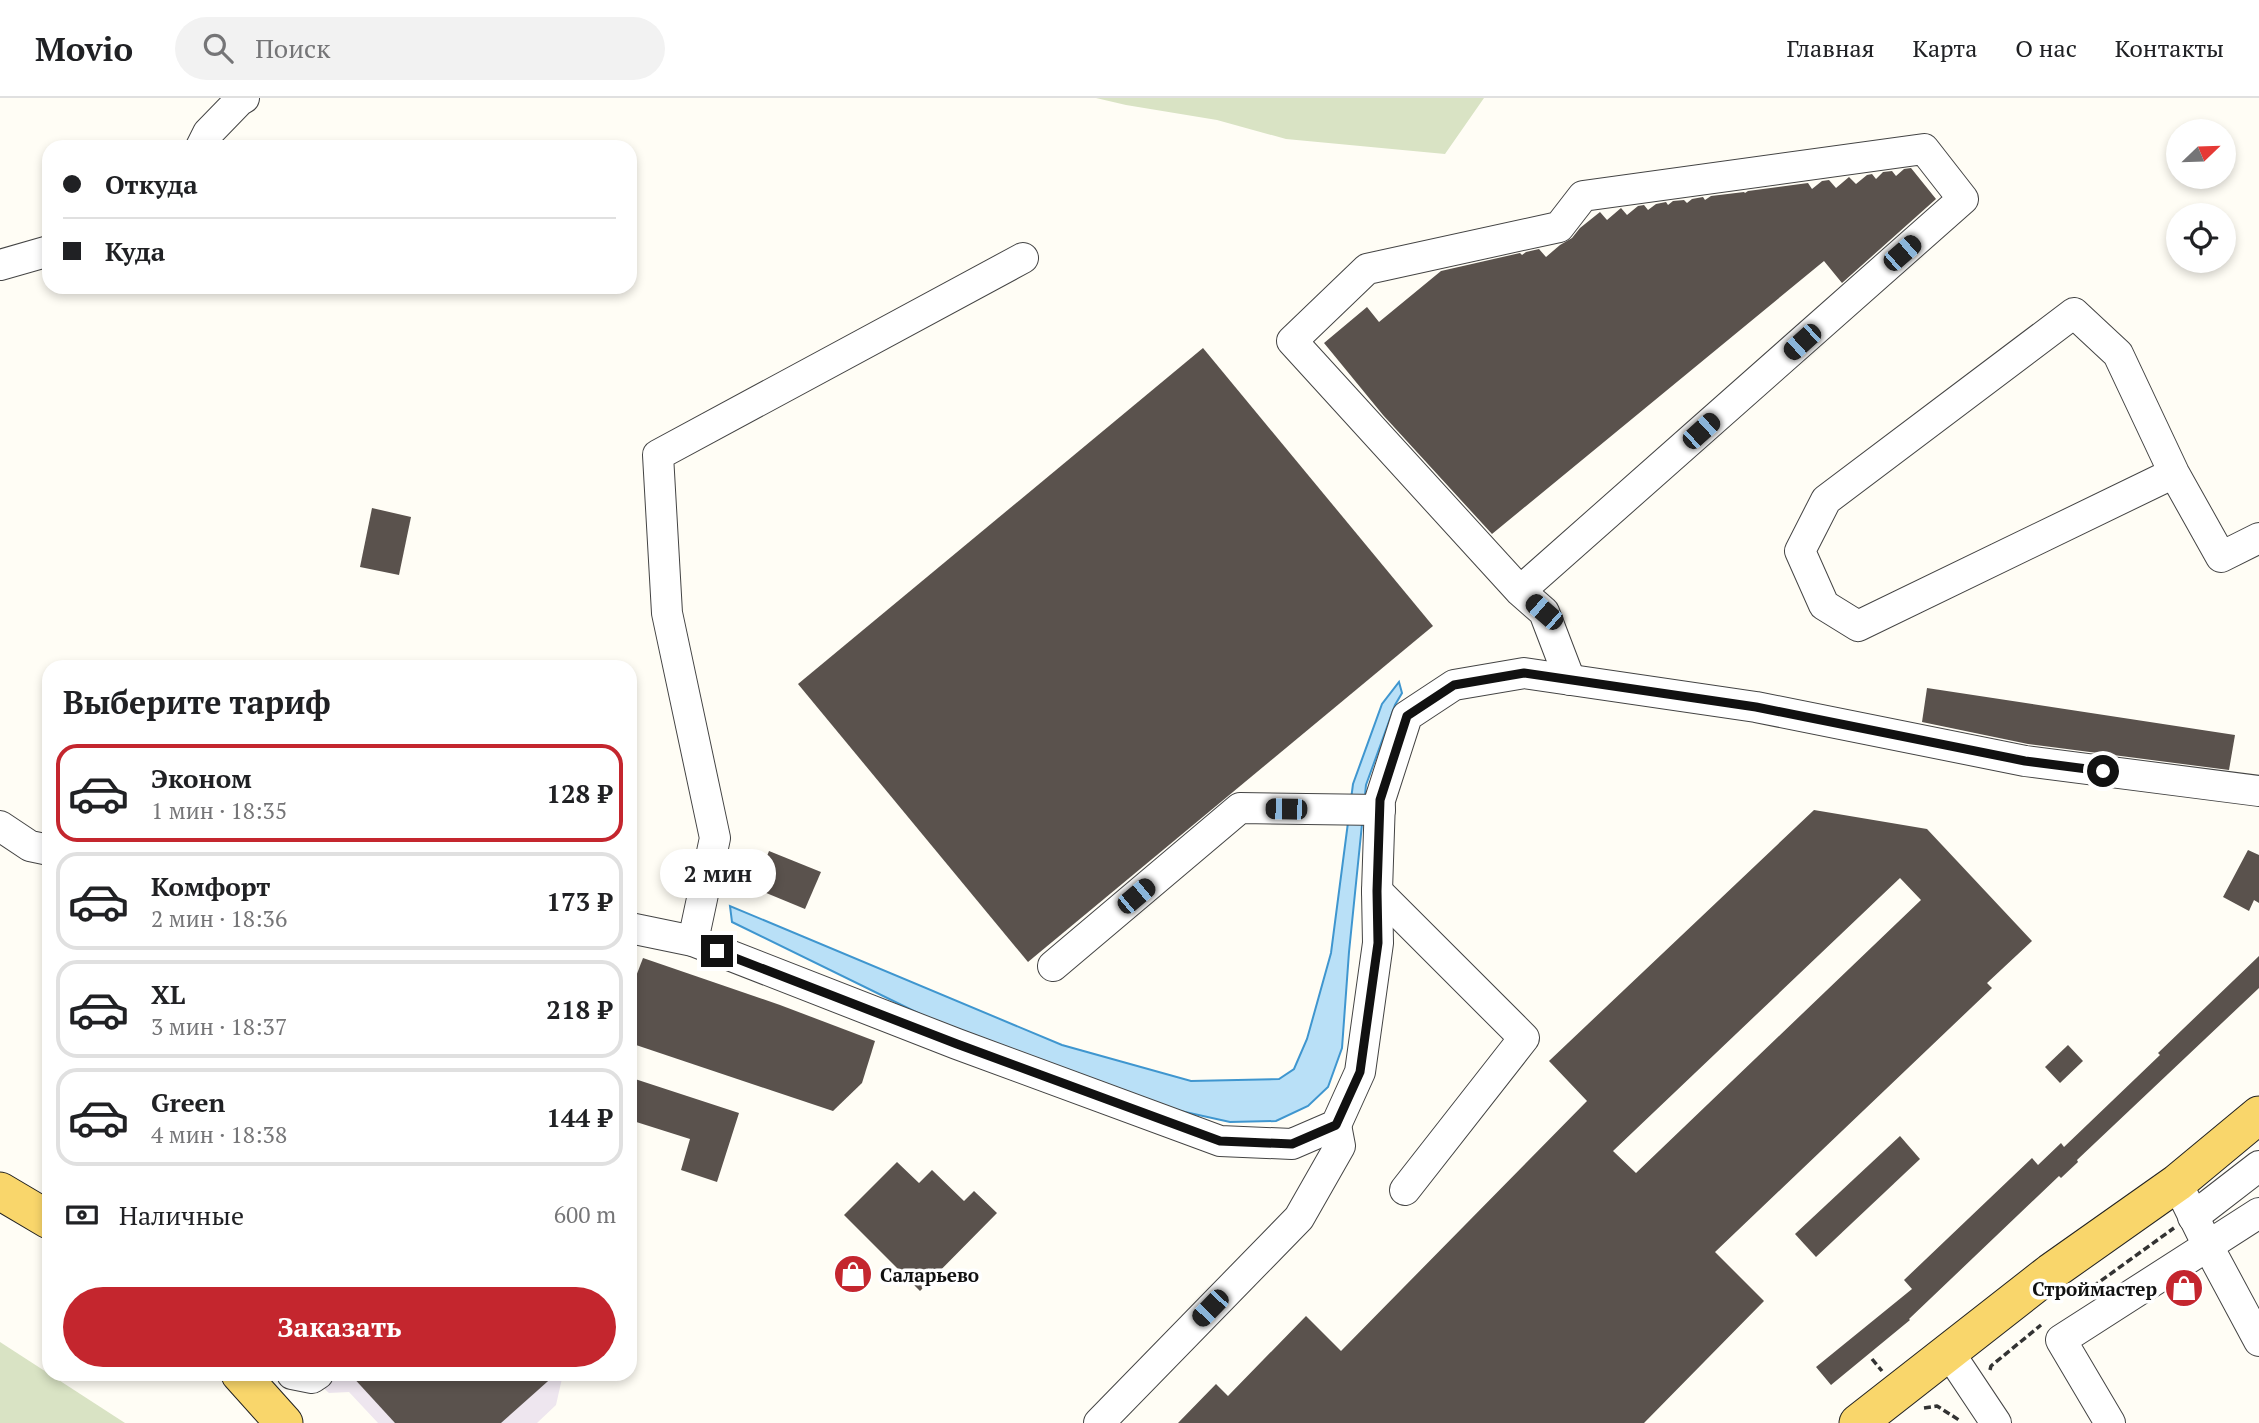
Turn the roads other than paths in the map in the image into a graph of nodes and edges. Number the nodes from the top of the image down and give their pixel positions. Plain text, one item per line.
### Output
1 (244, 98) edge
2 (204, 140) edge
3 (42, 253) edge
4 (1023, 258) dead end
5 (0, 265) edge
6 (2174, 474) junction
7 (2259, 538) edge
8 (1520, 591) junction
9 (1570, 680) junction
10 (2259, 791) edge
11 (1380, 810) junction
12 (0, 827) edge
13 (42, 849) edge
14 (1377, 891) junction
15 (637, 930) edge
16 (693, 942) junction
17 (1053, 966) dead end
18 (2259, 1115) edge
19 (1336, 1125) junction
20 (2259, 1166) edge
21 (2177, 1183) junction
22 (1405, 1190) dead end
23 (0, 1191) edge
24 (2259, 1213) edge
25 (42, 1216) edge
26 (2193, 1217) junction
27 (2208, 1247) junction
28 (2259, 1341) edge
29 (1948, 1351) junction
30 (255, 1381) edge
31 (284, 1423) edge
32 (1099, 1423) edge
33 (1858, 1423) edge
34 (1996, 1423) edge
35 (2110, 1423) edge

1 - 2 street
3 - 5 street
4 - 16 street
6 - 6 street
6 - 7 street
8 - 8 street
8 - 9 street
9 - 10 street
9 - 11 street
11 - 14 street
11 - 17 street
12 - 13 street
14 - 19 street
14 - 22 street
15 - 16 street
16 - 19 street
18 - 21 main road
19 - 32 street
20 - 26 street
21 - 26 street
21 - 29 main road
23 - 25 main road
24 - 27 street
26 - 27 street
27 - 28 street
27 - 35 street
29 - 33 main road
29 - 34 street
30 - 31 main road

